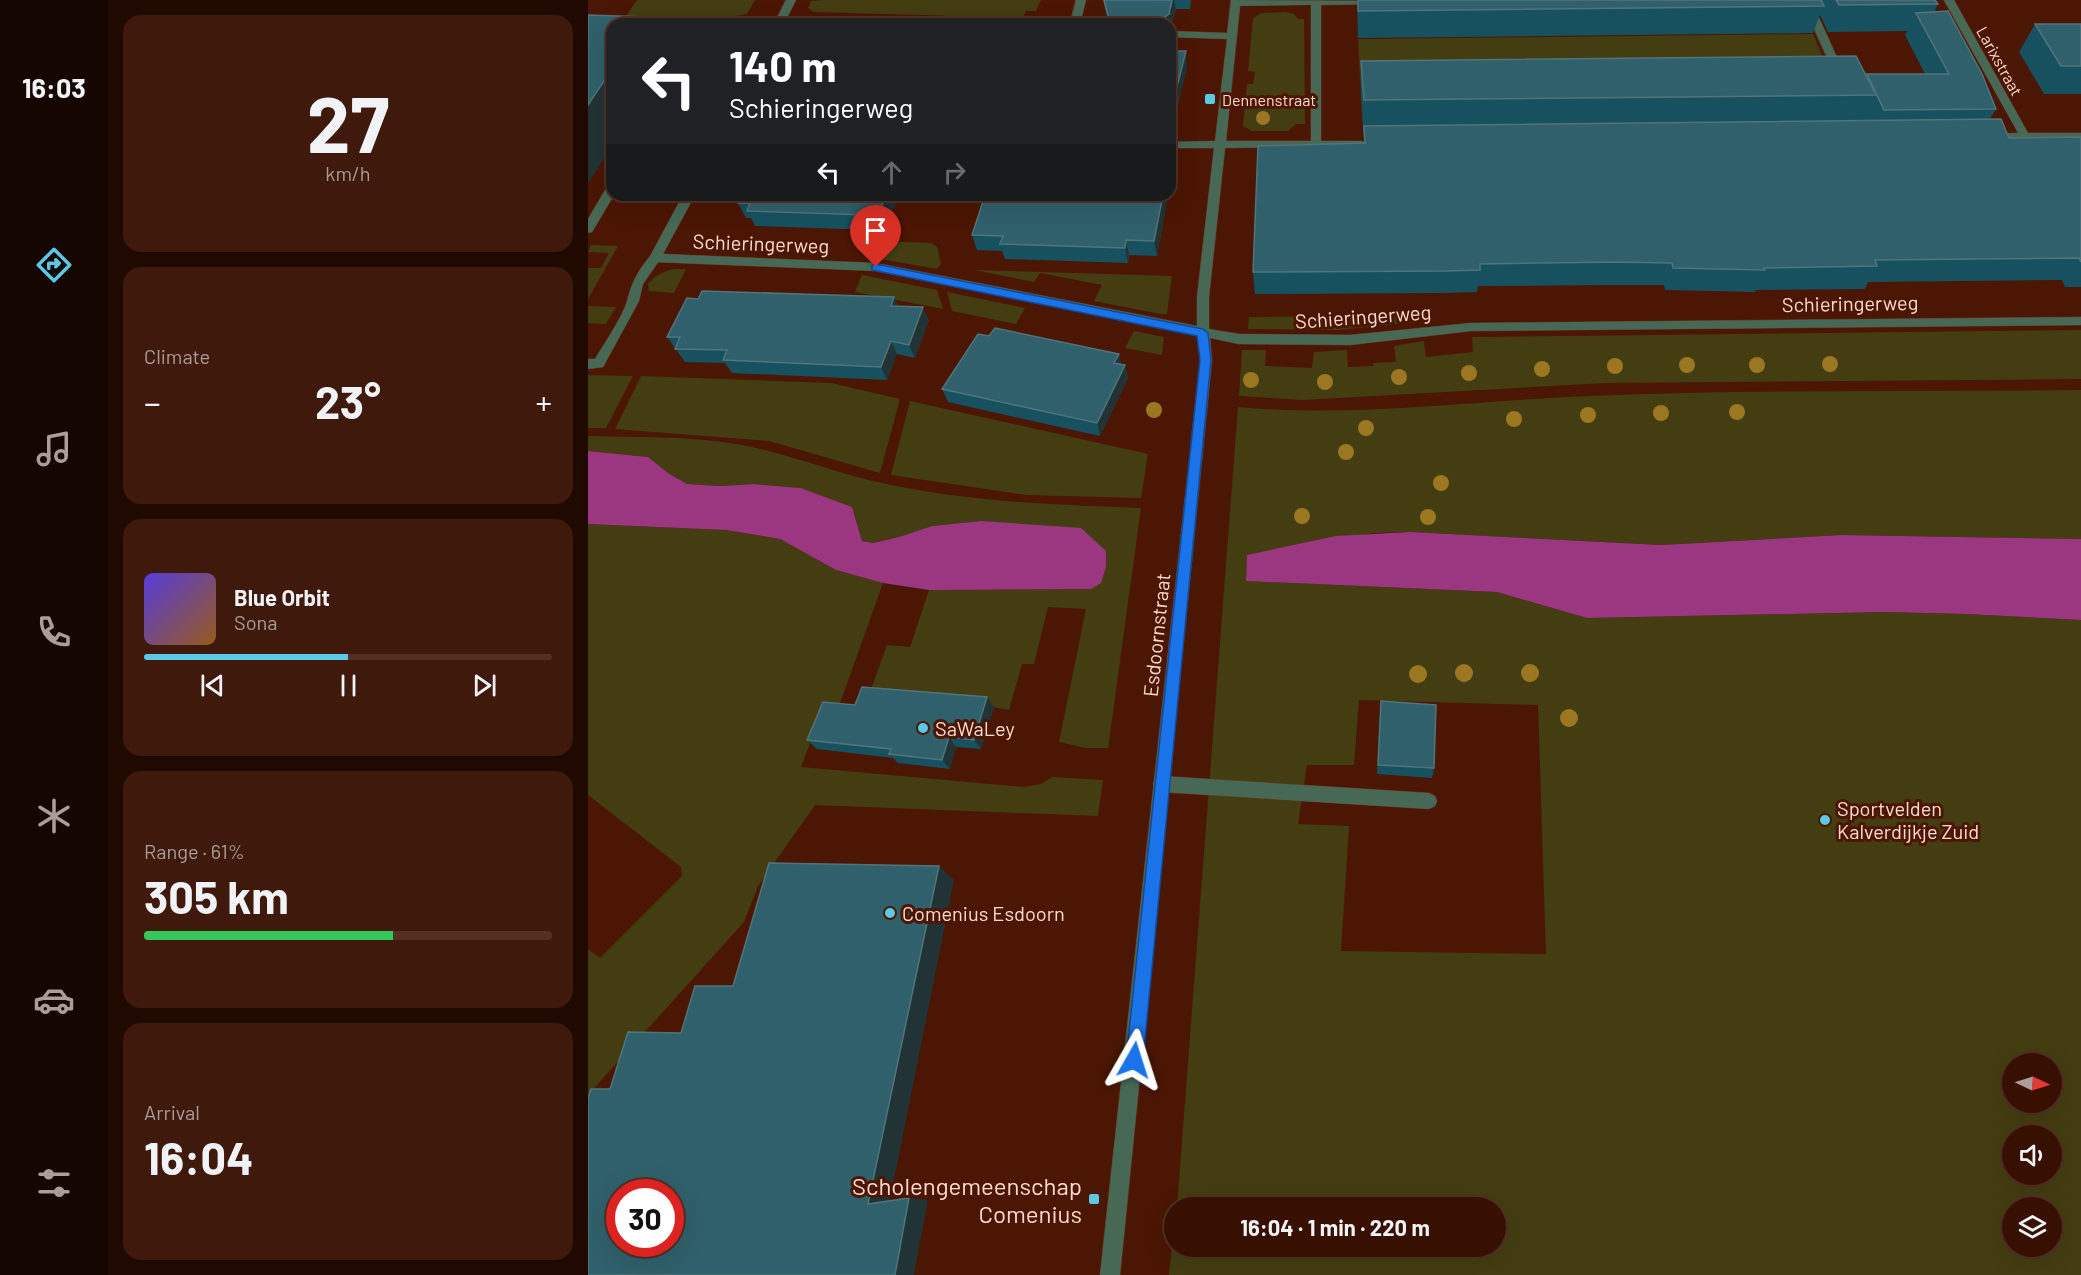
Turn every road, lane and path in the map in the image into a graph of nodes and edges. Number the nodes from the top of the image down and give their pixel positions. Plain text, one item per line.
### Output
1 (791, 0) edge
2 (1081, 0) edge
3 (1806, 0) edge
4 (1949, 0) edge
5 (1236, 1) edge
6 (1316, 1) edge
7 (1386, 1) edge
8 (782, 18) edge
9 (1076, 18) edge
10 (1176, 34) edge
11 (1232, 36) junction
12 (1846, 91) edge
13 (2081, 136) edge
14 (1982, 137) edge
15 (2025, 137) junction
16 (1316, 144) junction
17 (1372, 144) edge
18 (1176, 145) edge
19 (1220, 146) junction
20 (606, 198) edge
21 (686, 201) edge
22 (588, 229) edge
23 (655, 258) junction
24 (2081, 321) edge
25 (1203, 333) junction
26 (588, 364) edge
27 (1161, 784) junction
28 (1429, 801) dead end
29 (1110, 1275) edge

1 - 8 street
2 - 9 street
3 - 12 street
4 - 15 street, Larixstraat
5 - 6 street
5 - 11 street, Esdoornstraat
6 - 7 street
6 - 16 street
10 - 11 street
11 - 19 street, Esdoornstraat
13 - 15 street
14 - 15 street
16 - 17 street
16 - 19 street
18 - 19 street
19 - 25 street, Esdoornstraat
20 - 22 street
21 - 23 street
23 - 25 street, Schieringerweg
23 - 26 street
24 - 25 street, Schieringerweg
25 - 27 street, Esdoornstraat
27 - 28 street
27 - 29 street, Esdoornstraat

